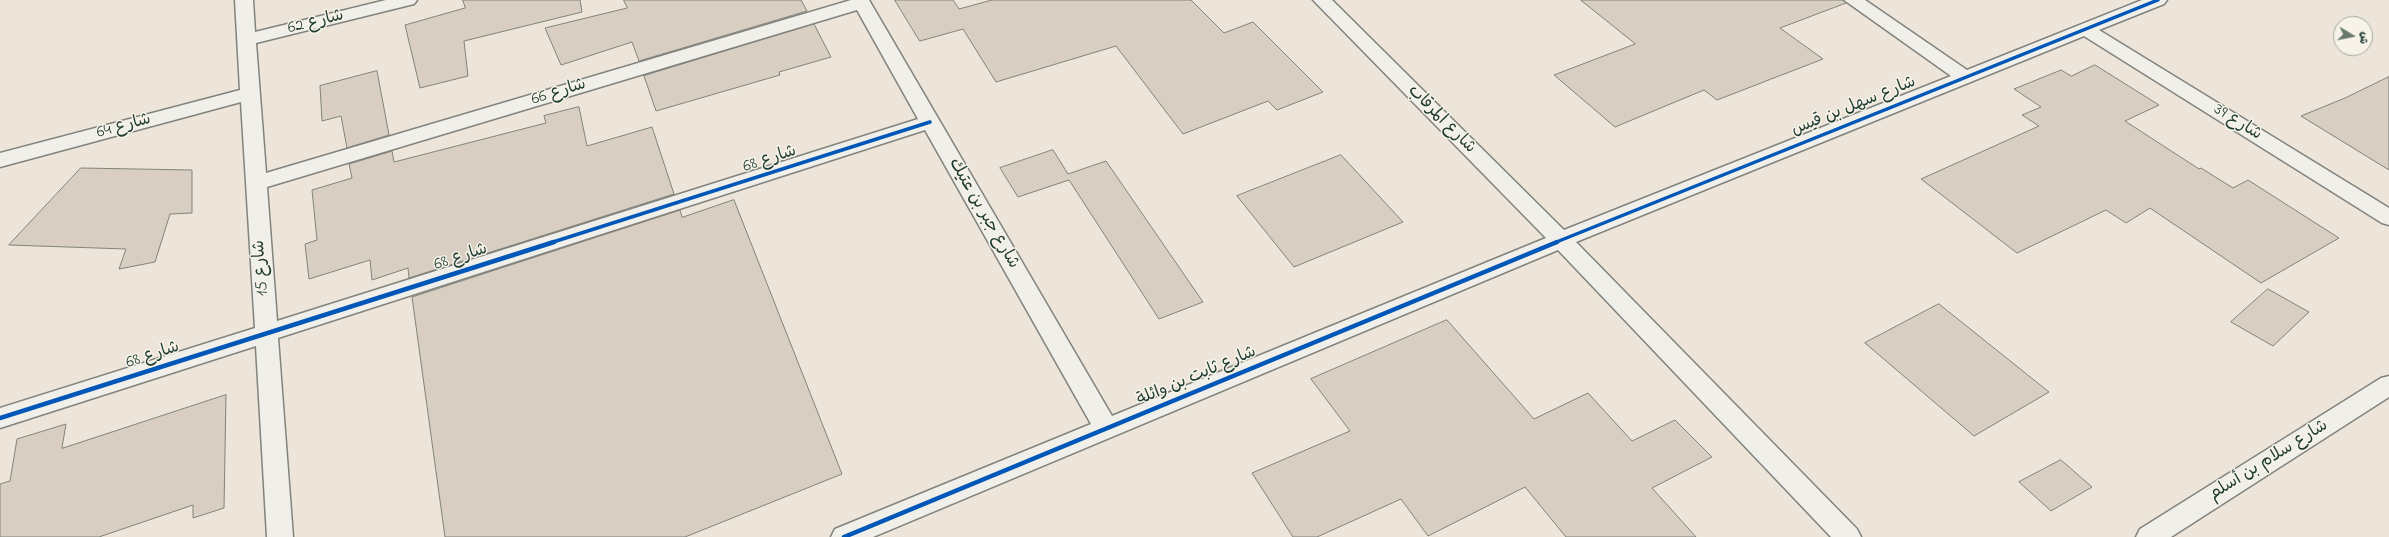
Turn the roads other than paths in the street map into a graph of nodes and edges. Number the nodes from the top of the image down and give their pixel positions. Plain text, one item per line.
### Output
1 (244, 0) edge
2 (408, 0) edge
3 (1322, 0) edge
4 (1853, 0) edge
5 (2158, 0) edge
6 (861, 2) edge
7 (2084, 29) junction
8 (247, 40) junction
9 (1964, 76) junction
10 (249, 94) junction
11 (930, 122) junction
12 (0, 160) edge
13 (256, 183) junction
14 (2389, 218) edge
15 (1561, 240) junction
16 (266, 334) junction
17 (2389, 385) edge
18 (0, 418) edge
19 (1106, 428) junction
20 (280, 537) edge
21 (844, 537) edge
22 (1848, 537) edge
23 (2149, 537) edge

1 - 8 street, شارع 15
2 - 8 street, شارع 62
3 - 15 street, شارع المرقاب
4 - 9 street
5 - 7 street, شارع سهل بن قيس
6 - 11 street, شارع جبر بن عتيك
6 - 13 street, شارع 66
7 - 9 street, شارع سهل بن قيس
7 - 14 street, شارع 39
8 - 10 street, شارع 15
9 - 15 street, شارع سهل بن قيس
10 - 12 street, شارع 64
10 - 13 street, شارع 15
11 - 16 street, شارع 68
11 - 19 street, شارع جبر بن عتيك
13 - 16 street, شارع 15
15 - 19 street, شارع ثابت بن وائلة
15 - 22 street, شارع المرقاب
16 - 18 street, شارع 68
16 - 20 street, شارع 15
17 - 23 street, شارع سلام بن أسلم
19 - 21 street, شارع ثابت بن وائلة

